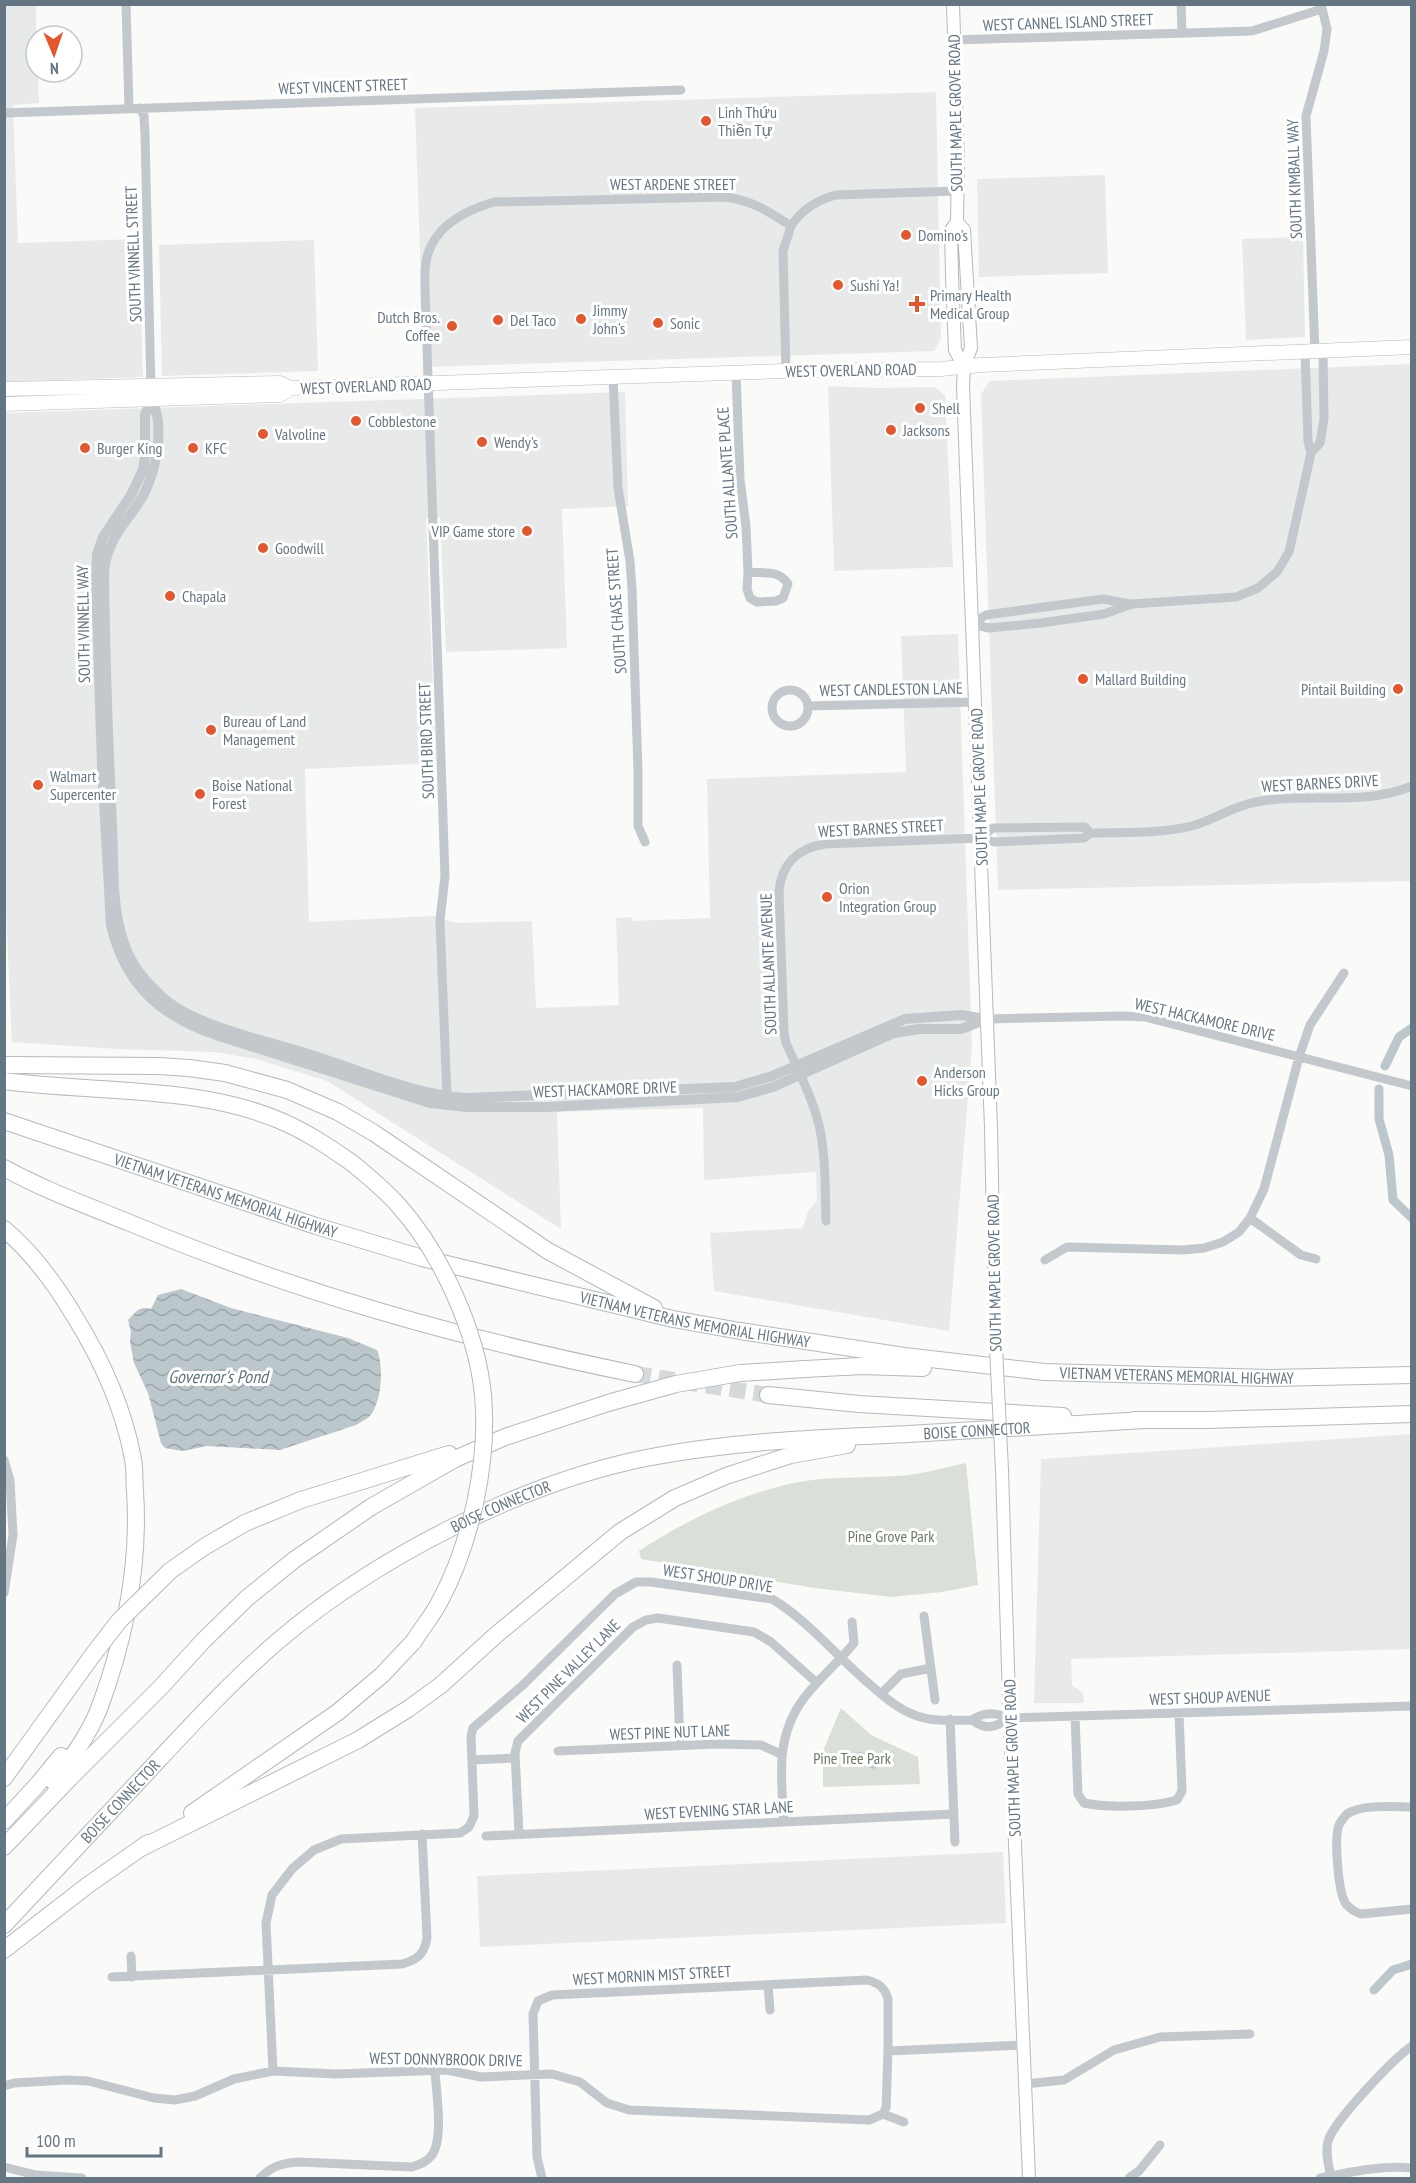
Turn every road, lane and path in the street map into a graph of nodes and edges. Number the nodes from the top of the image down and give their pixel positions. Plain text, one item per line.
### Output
1 (126, 4) edge
2 (953, 4) edge
3 (1181, 4) edge
4 (1321, 7) edge
5 (1182, 33) junction
6 (954, 40) junction
7 (681, 90) dead end
8 (129, 108) junction
9 (140, 108) junction
10 (4, 113) edge
11 (956, 191) junction
12 (449, 224) joint
13 (791, 226) junction
14 (1412, 347) edge
15 (1315, 352) junction
16 (964, 367) junction
17 (786, 371) junction
18 (736, 373) junction
19 (614, 378) junction
20 (428, 383) junction
21 (4, 389) edge
22 (151, 393) junction
23 (4, 404) edge
24 (1311, 453) junction
25 (748, 572) junction
26 (1132, 604) junction
27 (972, 624) junction
28 (976, 702) junction
29 (808, 706) dead end
30 (1412, 786) edge
31 (980, 838) junction
32 (645, 842) dead end
33 (788, 863) joint
34 (1344, 973) dead end
35 (987, 1019) junction
36 (221, 1032) joint
37 (1299, 1057) junction
38 (4, 1065) edge
39 (339, 1068) junction
40 (798, 1070) junction
41 (4, 1081) edge
42 (1412, 1086) edge
43 (447, 1097) junction
44 (4, 1120) edge
45 (9, 1171) edge
46 (1250, 1218) junction
47 (826, 1221) dead end
48 (4, 1229) edge
49 (1316, 1259) dead end
50 (1045, 1260) dead end
51 (673, 1319) junction
52 (1044, 1372) junction
53 (635, 1374) tunnel mouth
54 (1412, 1375) edge
55 (768, 1395) tunnel mouth
56 (1412, 1414) edge
57 (1144, 1420) junction
58 (910, 1433) junction
59 (505, 1437) junction
60 (4, 1460) edge
61 (9, 1536) edge
62 (4, 1593) edge
63 (924, 1616) dead end
64 (852, 1622) dead end
65 (117, 1649) junction
66 (841, 1659) junction
67 (677, 1665) dead end
68 (931, 1668) junction
69 (818, 1683) junction
70 (881, 1694) junction
71 (935, 1700) dead end
72 (1412, 1706) edge
73 (1179, 1713) junction
74 (1075, 1716) junction
75 (1010, 1718) junction
76 (950, 1719) junction
77 (972, 1720) joint
78 (680, 1745) junction
79 (558, 1751) dead end
80 (781, 1754) junction
81 (515, 1758) junction
82 (472, 1760) junction
83 (4, 1778) edge
84 (1412, 1807) edge
85 (954, 1814) junction
86 (4, 1821) edge
87 (784, 1822) junction
88 (422, 1834) junction
89 (519, 1834) junction
90 (486, 1836) dead end
91 (955, 1842) dead end
92 (4, 1845) edge
93 (141, 1848) junction
94 (1412, 1909) edge
95 (4, 1925) edge
96 (4, 1950) edge
97 (131, 1956) dead end
98 (267, 1970) junction
99 (112, 1977) dead end
100 (132, 1977) junction
101 (768, 1985) junction
102 (770, 2010) dead end
103 (1250, 2034) dead end
104 (1023, 2045) junction
105 (1412, 2046) edge
106 (888, 2051) junction
107 (435, 2070) junction
108 (273, 2071) junction
109 (535, 2075) junction
110 (1025, 2084) junction
111 (4, 2086) edge
112 (884, 2114) junction
113 (904, 2122) dead end
114 (1160, 2145) dead end
115 (4, 2167) edge
116 (1412, 2168) edge
117 (1331, 2177) edge
118 (82, 2178) edge
119 (260, 2178) edge
120 (542, 2178) edge
121 (1029, 2178) edge
122 (1129, 2178) edge
123 (1320, 2178) edge

1 - 8 street
2 - 6 main road, SOUTH MAPLE GROVE ROAD
3 - 5 street
4 - 5 street, WEST CANNEL ISLAND STREET
4 - 15 street, SOUTH KIMBALL WAY
5 - 6 street, WEST CANNEL ISLAND STREET
6 - 11 main road, SOUTH MAPLE GROVE ROAD
7 - 9 street, WEST VINCENT STREET
8 - 9 street, WEST VINCENT STREET
8 - 10 street, WEST VINCENT STREET
9 - 22 street, SOUTH VINNELL STREET
11 - 13 street
11 - 16 main road, SOUTH MAPLE GROVE ROAD
12 - 13 street, WEST ARDENE STREET
12 - 20 street, SOUTH BIRD STREET
13 - 17 street
14 - 15 main road, WEST OVERLAND ROAD
15 - 16 main road, WEST OVERLAND ROAD
15 - 24 street, SOUTH KIMBALL WAY
15 - 24 street, SOUTH KIMBALL WAY
16 - 17 main road, WEST OVERLAND ROAD
16 - 27 main road, SOUTH MAPLE GROVE ROAD
17 - 18 main road, WEST OVERLAND ROAD
18 - 19 main road, WEST OVERLAND ROAD
18 - 25 street, SOUTH ALLANTE PLACE
19 - 20 main road, WEST OVERLAND ROAD
19 - 32 street, SOUTH CHASE STREET
20 - 22 main road, WEST OVERLAND ROAD
20 - 43 street, SOUTH BIRD STREET
21 - 22 main road, WEST OVERLAND ROAD
22 - 23 main road, WEST OVERLAND ROAD
22 - 36 street, SOUTH VINNELL WAY
24 - 26 street, SOUTH KIMBALL WAY
25 - 25 street, SOUTH ALLANTE PLACE
26 - 27 street
26 - 27 street
27 - 28 main road, SOUTH MAPLE GROVE ROAD
28 - 29 street, WEST CANDLESTON LANE
28 - 31 main road, SOUTH MAPLE GROVE ROAD
30 - 31 street, WEST BARNES DRIVE
31 - 33 street, WEST BARNES STREET
31 - 35 main road, SOUTH MAPLE GROVE ROAD
33 - 40 street, SOUTH ALLANTE AVENUE
34 - 37 street
35 - 37 street, WEST HACKAMORE DRIVE
35 - 40 street, WEST HACKAMORE DRIVE
35 - 75 main road, SOUTH MAPLE GROVE ROAD, bridge
36 - 39 street, WEST HACKAMORE DRIVE
37 - 42 street, WEST HACKAMORE DRIVE
37 - 46 street
38 - 51 highway
39 - 40 street, WEST HACKAMORE DRIVE
39 - 43 street, WEST HACKAMORE DRIVE
40 - 43 street, WEST HACKAMORE DRIVE
40 - 47 street
41 - 93 highway, bridge
44 - 51 highway, VIETNAM VETERANS MEMORIAL HIGHWAY
45 - 53 highway
46 - 49 street
46 - 50 street
48 - 65 highway
51 - 52 highway, VIETNAM VETERANS MEMORIAL HIGHWAY
52 - 54 highway, VIETNAM VETERANS MEMORIAL HIGHWAY
52 - 59 highway, bridge
55 - 57 highway
56 - 57 highway
57 - 58 highway, BOISE CONNECTOR
58 - 93 highway
58 - 95 highway, BOISE CONNECTOR
59 - 83 highway, bridge
59 - 92 highway
60 - 61 street
61 - 62 street
63 - 68 street
64 - 66 street
65 - 86 highway
65 - 92 highway
66 - 69 street
66 - 70 street, WEST SHOUP DRIVE
66 - 82 street, WEST SHOUP DRIVE
67 - 78 street
68 - 70 street
68 - 71 street
69 - 80 street
69 - 81 street, WEST PINE VALLEY LANE
70 - 76 street, WEST SHOUP DRIVE
72 - 73 street, WEST SHOUP AVENUE
73 - 74 street, WEST SHOUP AVENUE
73 - 74 street
74 - 75 street, WEST SHOUP AVENUE
75 - 77 street, WEST SHOUP AVENUE
75 - 104 main road, SOUTH MAPLE GROVE ROAD
76 - 77 street, WEST SHOUP DRIVE
76 - 85 street
78 - 79 street, WEST PINE NUT LANE
78 - 80 street, WEST PINE NUT LANE
80 - 87 street
81 - 82 street
81 - 89 street
82 - 88 street
84 - 94 street
85 - 87 street, WEST EVENING STAR LANE
85 - 91 street
87 - 89 street, WEST EVENING STAR LANE
88 - 98 street
88 - 98 street
89 - 90 street, WEST EVENING STAR LANE
93 - 96 highway
97 - 100 street
98 - 100 street
98 - 108 street
99 - 100 street
101 - 102 street
101 - 106 street, WEST MORNIN MIST STREET
101 - 109 street, WEST MORNIN MIST STREET
103 - 110 street
104 - 106 street
104 - 110 main road, SOUTH MAPLE GROVE ROAD
105 - 117 street
106 - 112 street
107 - 108 street, WEST DONNYBROOK DRIVE
107 - 109 street, WEST DONNYBROOK DRIVE
107 - 119 street
108 - 111 street, WEST DONNYBROOK DRIVE
109 - 112 street, WEST DONNYBROOK DRIVE
109 - 120 street
110 - 121 main road, SOUTH MAPLE GROVE ROAD
112 - 113 street
114 - 122 street
115 - 118 street
116 - 117 street
117 - 123 street

